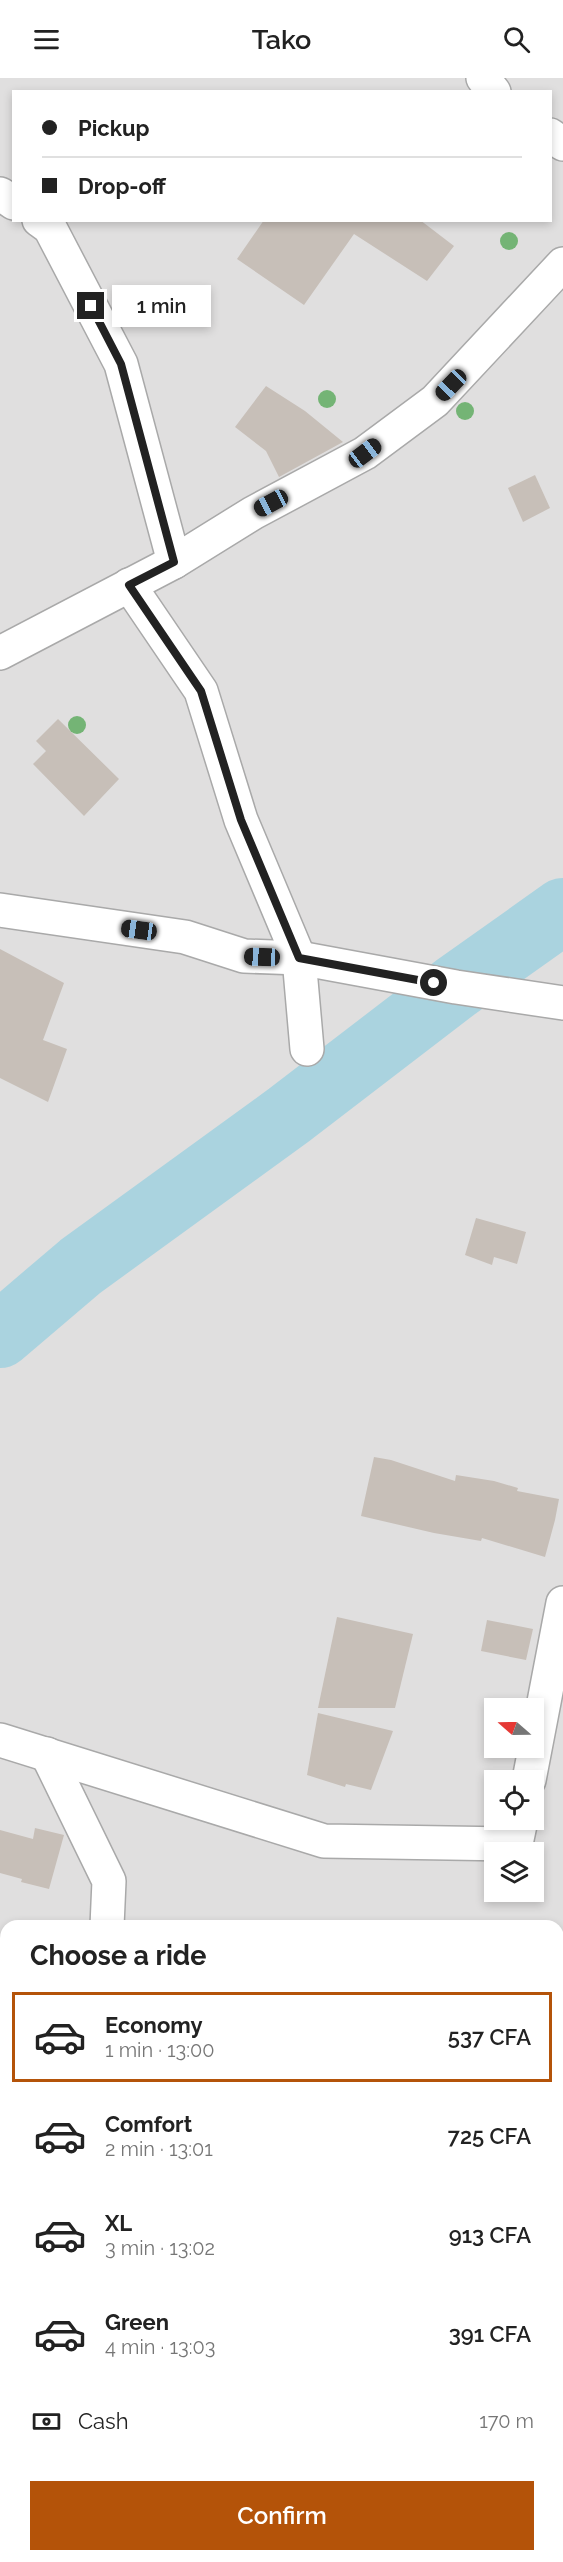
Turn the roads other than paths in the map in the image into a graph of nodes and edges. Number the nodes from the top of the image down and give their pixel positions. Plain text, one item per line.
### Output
1 (483, 78) edge
2 (492, 90) edge
3 (42, 222) edge
4 (563, 264) edge
5 (174, 562) junction
6 (129, 585) junction
7 (0, 653) edge
8 (0, 910) edge
9 (299, 958) junction
10 (563, 1003) edge
11 (307, 1050) dead end
12 (563, 1603) edge
13 (0, 1740) edge
14 (47, 1754) junction
15 (531, 1770) edge
16 (519, 1830) edge
17 (107, 1920) edge

1 - 2 street
3 - 5 street
4 - 5 street
5 - 6 street
6 - 7 street
6 - 9 street
8 - 9 street
9 - 10 street
9 - 11 street
12 - 15 street
13 - 14 street
14 - 16 street
14 - 17 street

